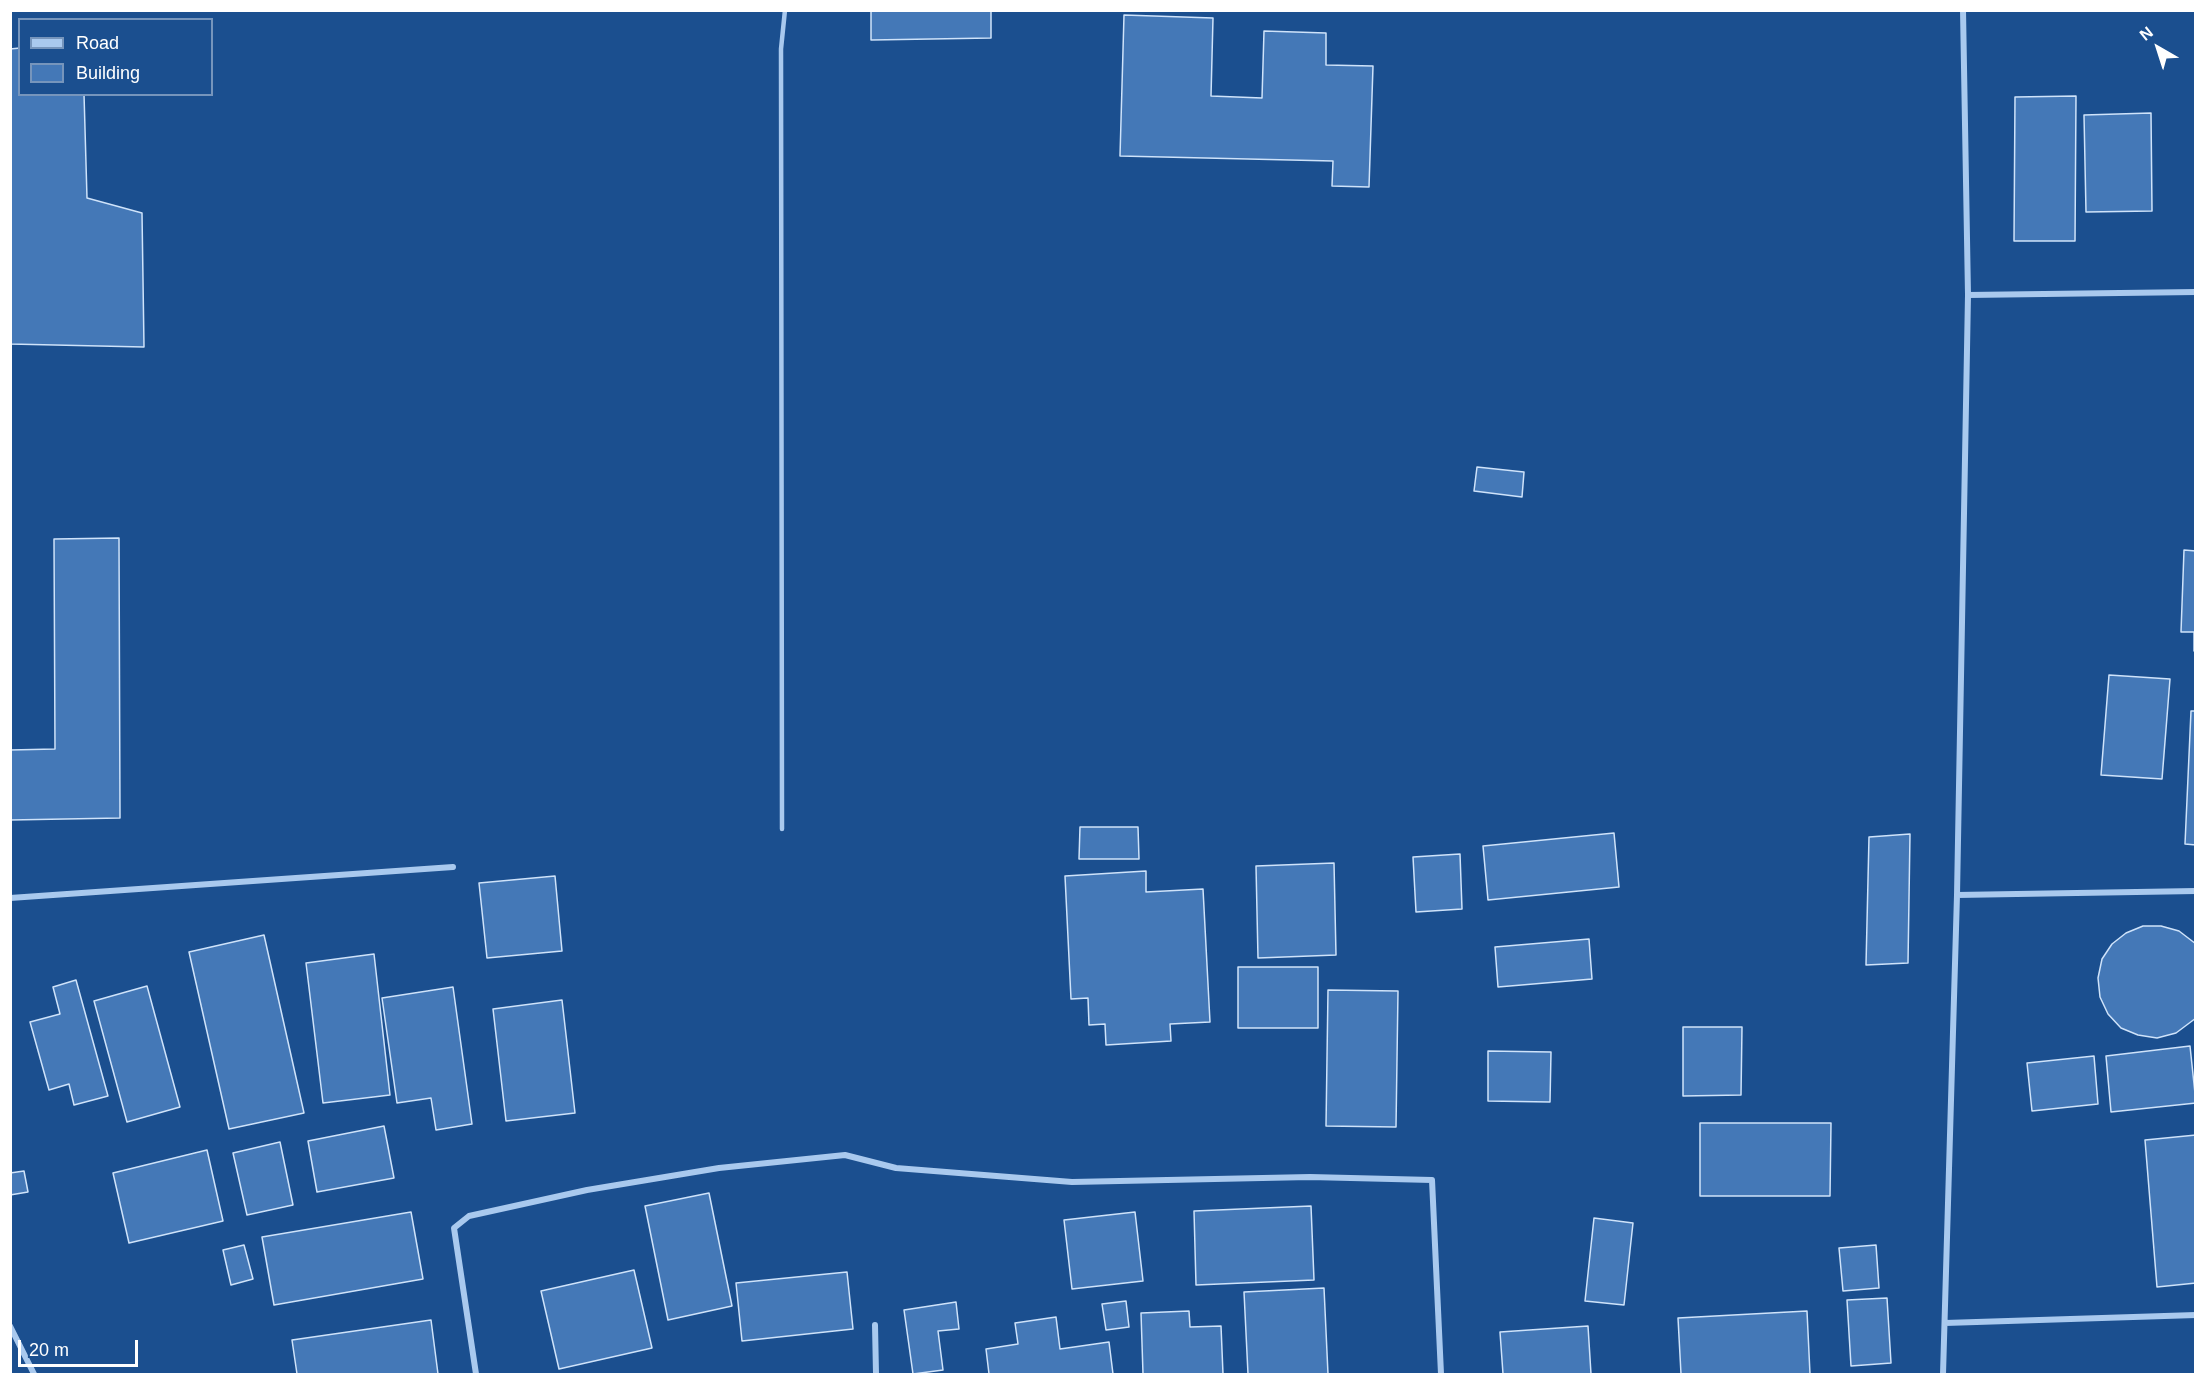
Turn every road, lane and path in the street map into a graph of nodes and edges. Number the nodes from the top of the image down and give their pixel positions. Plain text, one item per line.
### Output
1 (785, 10) edge
2 (1963, 10) edge
3 (2196, 292) edge
4 (1968, 295) junction
5 (782, 829) dead end
6 (453, 867) dead end
7 (2196, 891) edge
8 (1957, 895) junction
9 (10, 898) edge
10 (2196, 1315) edge
11 (1945, 1323) junction
12 (875, 1325) dead end
13 (10, 1326) edge
14 (34, 1374) edge
15 (476, 1374) edge
16 (876, 1374) edge
17 (1441, 1374) edge
18 (1943, 1374) edge

1 - 5 lane
2 - 4 street
3 - 4 street
4 - 8 street
6 - 9 street
7 - 8 street
8 - 11 street
10 - 11 street
11 - 18 street
12 - 16 street
13 - 14 street
15 - 17 street

